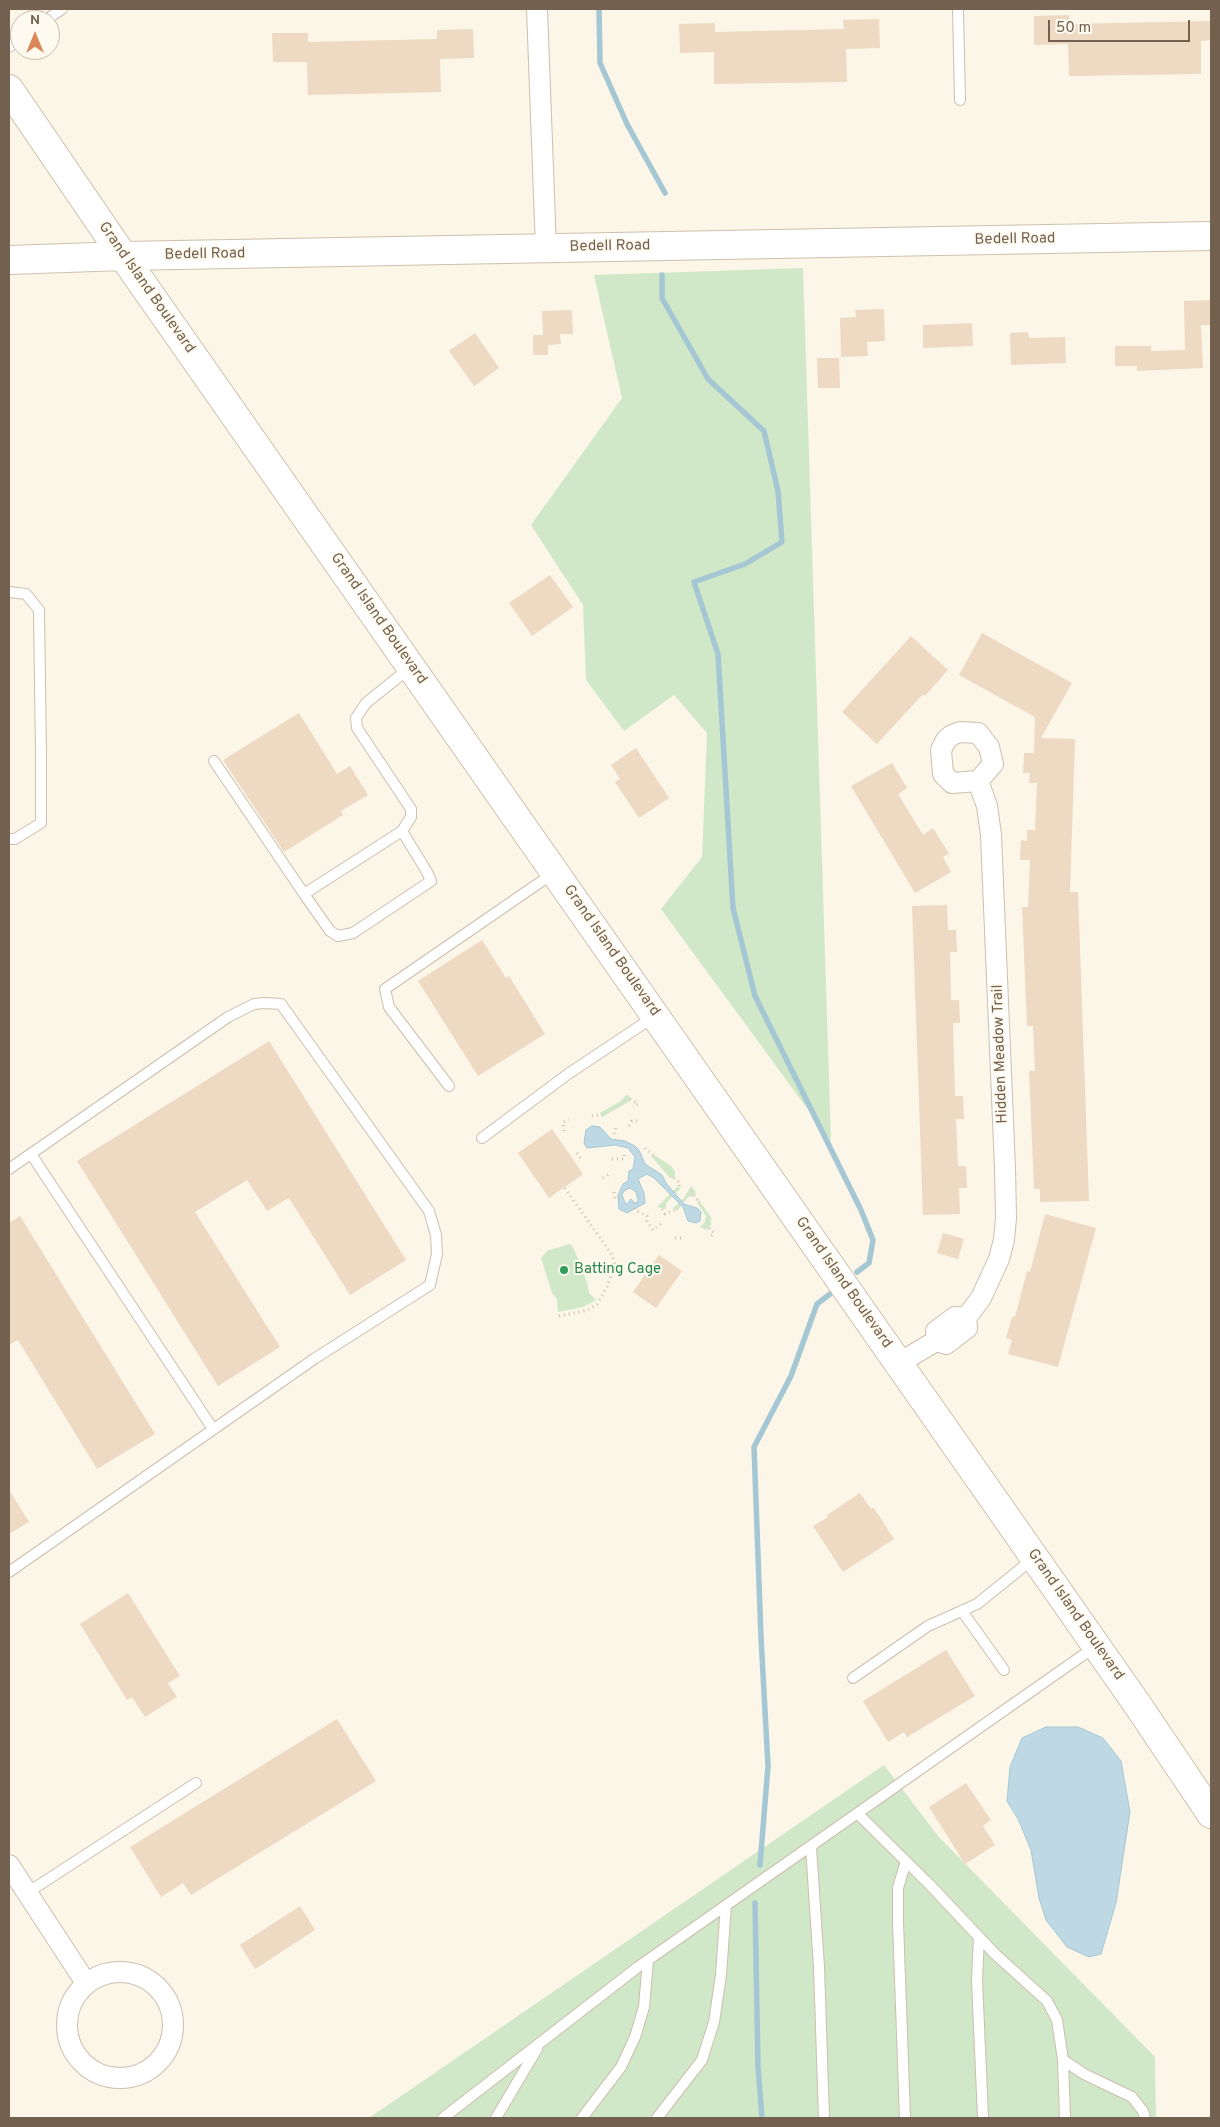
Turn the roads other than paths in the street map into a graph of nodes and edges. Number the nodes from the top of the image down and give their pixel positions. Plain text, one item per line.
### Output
1 (537, 9) edge
2 (958, 9) edge
3 (9, 90) edge
4 (960, 100) dead end
5 (1211, 236) edge
6 (546, 249) junction
7 (123, 256) junction
8 (9, 260) edge
9 (9, 592) edge
10 (412, 667) junction
11 (214, 761) dead end
12 (978, 781) dead end
13 (402, 831) junction
14 (9, 839) edge
15 (556, 872) junction
16 (304, 894) junction
17 (656, 1015) junction
18 (449, 1086) dead end
19 (482, 1138) dead end
20 (31, 1154) junction
21 (9, 1169) edge
22 (899, 1363) junction
23 (213, 1429) junction
24 (1035, 1558) junction
25 (9, 1572) edge
26 (962, 1611) junction
27 (1097, 1646) junction
28 (1004, 1670) dead end
29 (853, 1678) dead end
30 (196, 1783) dead end
31 (858, 1814) junction
32 (1211, 1814) edge
33 (812, 1847) junction
34 (906, 1861) junction
35 (9, 1866) edge
36 (27, 1893) junction
37 (726, 1906) junction
38 (979, 1937) junction
39 (648, 1960) junction
40 (86, 1983) junction
41 (540, 2043) junction
42 (1063, 2060) junction
43 (443, 2118) edge
44 (496, 2118) edge
45 (582, 2118) edge
46 (657, 2118) edge
47 (824, 2118) edge
48 (905, 2118) edge
49 (983, 2118) edge
50 (1065, 2118) edge
51 (1145, 2118) edge

1 - 6 street
2 - 4 lane
3 - 7 main road, Grand Island Boulevard
5 - 6 main road, Bedell Road
6 - 7 main road, Bedell Road
7 - 8 main road, Bedell Road
7 - 10 main road, Grand Island Boulevard
9 - 14 lane
10 - 13 lane
10 - 15 main road, Grand Island Boulevard
11 - 16 lane
12 - 22 street, Hidden Meadow Trail
13 - 16 lane
13 - 16 lane
15 - 17 main road, Grand Island Boulevard
15 - 18 lane
17 - 19 lane
17 - 22 main road, Grand Island Boulevard
20 - 21 lane
20 - 23 lane
20 - 23 lane
22 - 24 main road, Grand Island Boulevard
23 - 25 lane
24 - 26 lane
24 - 27 main road, Grand Island Boulevard
26 - 28 lane
26 - 29 lane
27 - 31 lane
27 - 32 main road, Grand Island Boulevard
30 - 36 lane
31 - 33 lane
31 - 34 lane
33 - 37 lane
33 - 47 lane
34 - 38 lane
34 - 48 lane
35 - 36 street
36 - 40 street
37 - 39 lane
37 - 46 lane
38 - 42 lane
38 - 49 lane
39 - 41 lane
39 - 45 lane
40 - 40 street
41 - 43 lane
41 - 44 lane
42 - 50 lane
42 - 51 lane

